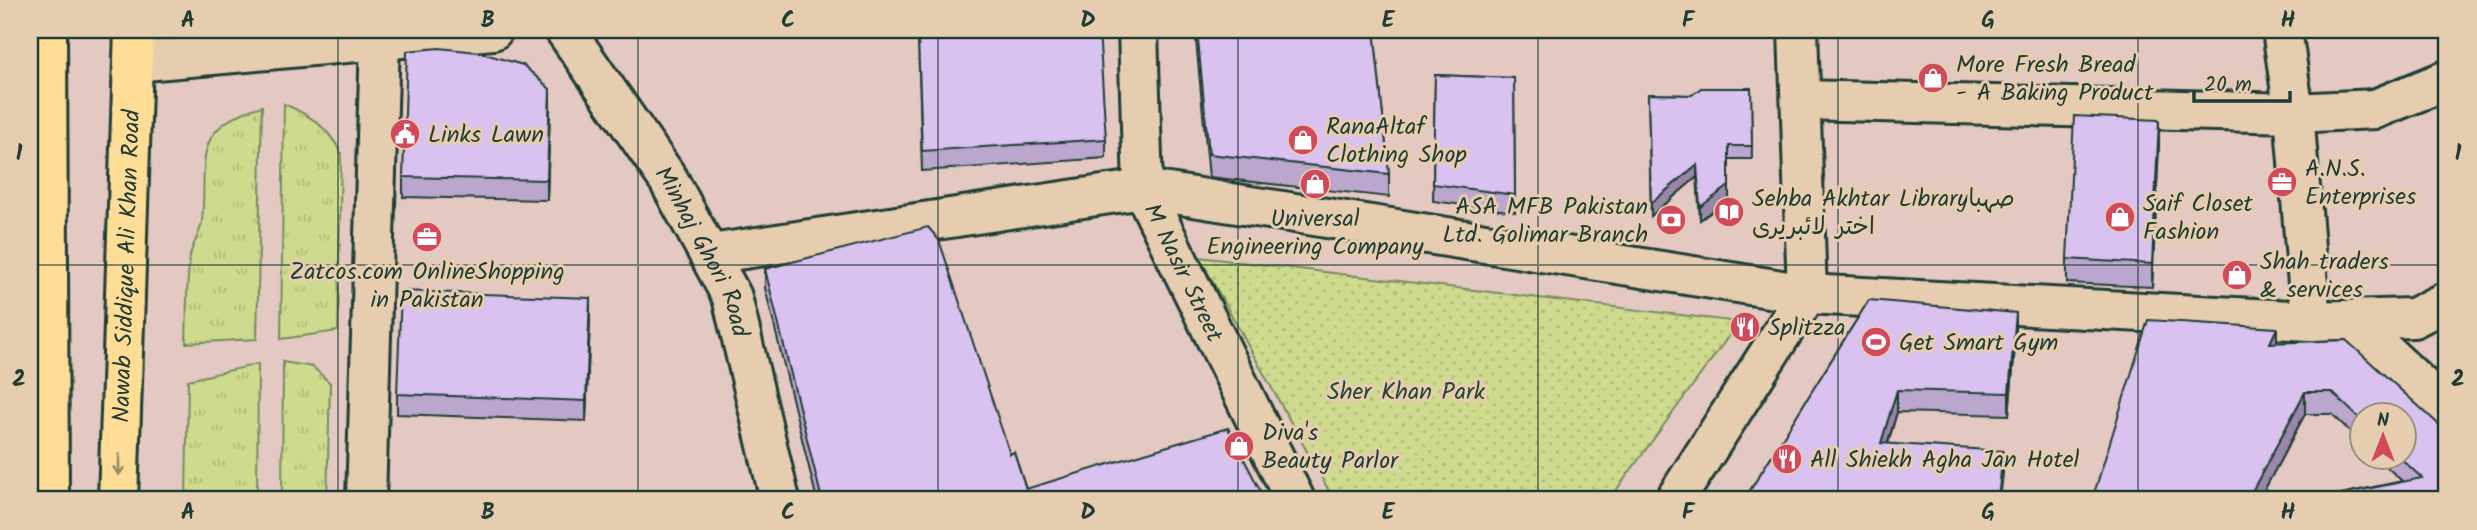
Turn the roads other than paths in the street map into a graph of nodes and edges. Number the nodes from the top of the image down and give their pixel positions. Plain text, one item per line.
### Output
1 (47, 30) edge
2 (493, 30) edge
3 (565, 30) edge
4 (1138, 30) edge
5 (1798, 30) edge
6 (2282, 30) edge
7 (380, 40) junction
8 (134, 46) edge
9 (38, 69) edge
10 (2447, 80) edge
11 (1801, 100) junction
12 (2294, 113) junction
13 (1143, 189) junction
14 (711, 254) junction
15 (1807, 294) junction
16 (2447, 301) edge
17 (2351, 320) junction
18 (2311, 321) junction
19 (2447, 410) edge
20 (49, 500) edge
21 (118, 500) edge
22 (366, 500) edge
23 (780, 500) edge
24 (1295, 500) edge
25 (1675, 500) edge

1 - 9 main road
2 - 7 street
3 - 14 street, Minhaj Ghori Road
4 - 13 street, M Nasir Street
5 - 11 street
6 - 12 street
7 - 8 street
7 - 22 street
8 -> 21 main road, Nawab Siddique Ali Khan Road
9 - 20 main road
10 - 12 street
11 - 12 street
11 - 15 street
12 - 18 street
13 - 14 street
13 - 15 street
13 - 24 street, M Nasir Street
14 - 23 street, Minhaj Ghori Road
15 - 18 street
15 - 25 street
16 - 17 street
17 - 18 street
17 - 19 street

